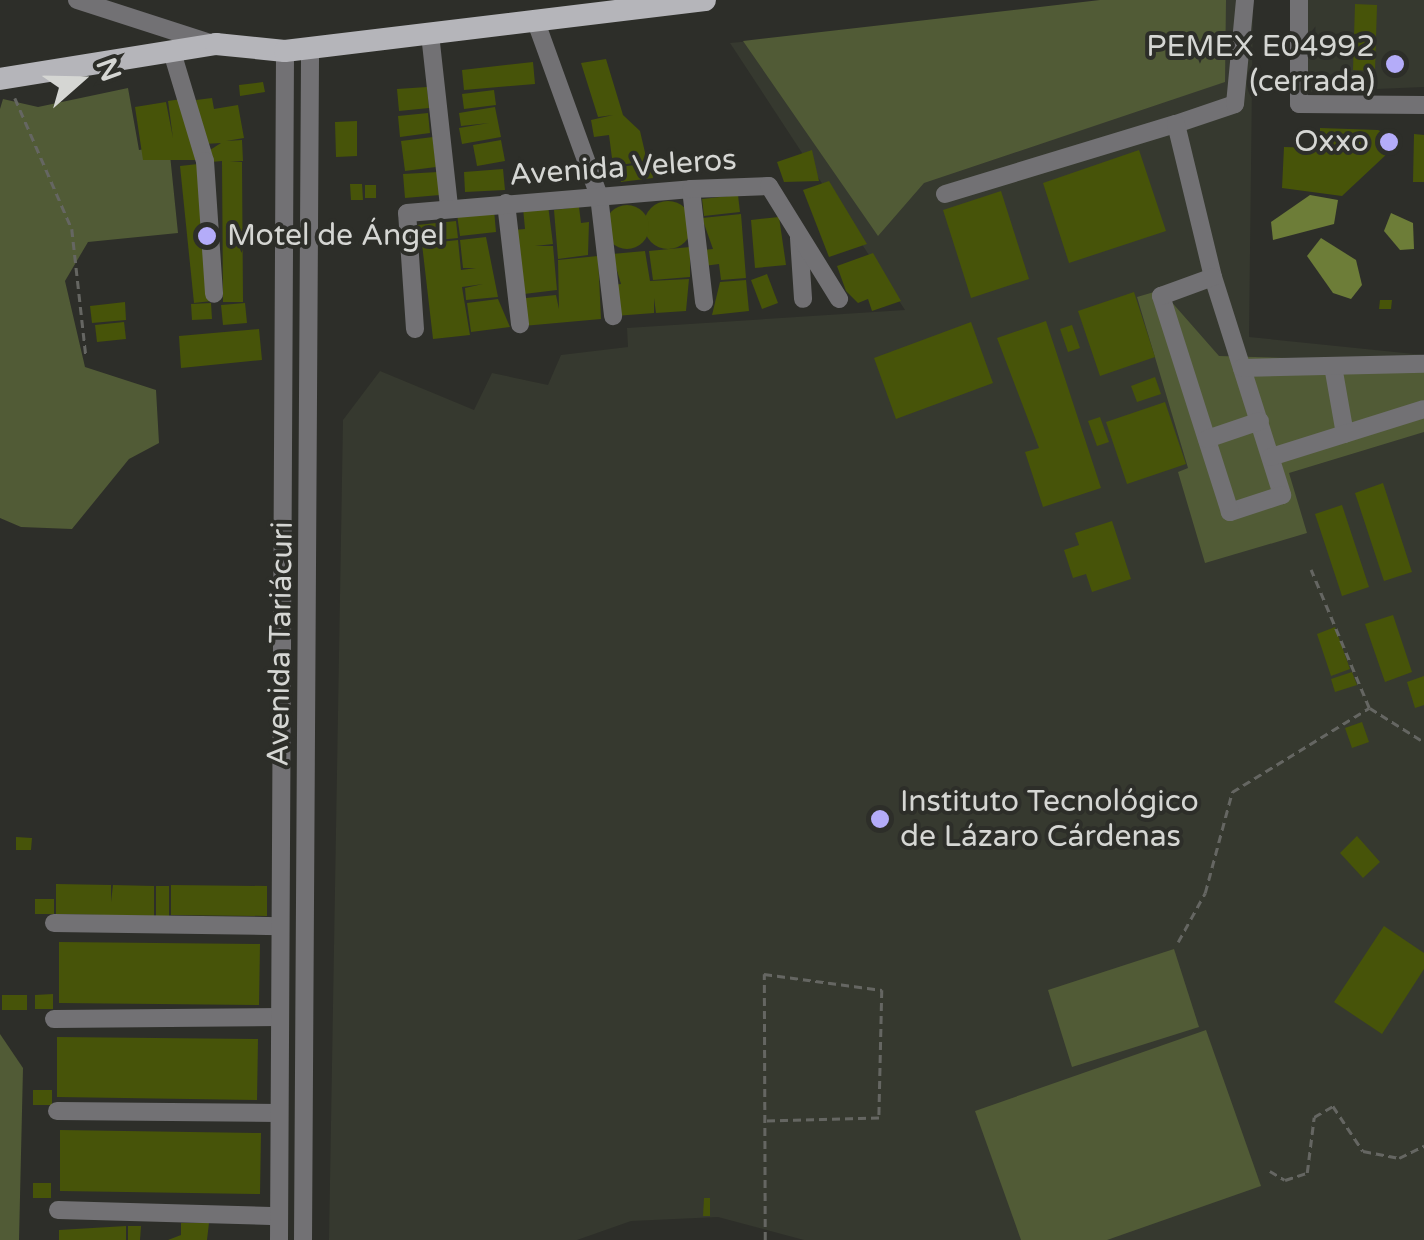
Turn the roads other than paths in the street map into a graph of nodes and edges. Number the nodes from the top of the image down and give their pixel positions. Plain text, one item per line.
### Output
1 (77, 0) edge
2 (705, 0) edge
3 (1244, 0) edge
4 (1298, 0) edge
5 (536, 22) junction
6 (430, 34) junction
7 (216, 44) junction
8 (310, 48) junction
9 (285, 51) junction
10 (172, 52) junction
11 (3, 78) edge
12 (1424, 104) edge
13 (1176, 124) junction
14 (691, 189) junction
15 (945, 194) dead end
16 (600, 196) junction
17 (506, 204) junction
18 (450, 207) junction
19 (799, 232) junction
20 (1213, 277) junction
21 (214, 294) dead end
22 (803, 299) dead end
23 (840, 299) dead end
24 (704, 302) dead end
25 (613, 316) dead end
26 (520, 324) dead end
27 (416, 329) dead end
28 (1424, 364) edge
29 (1333, 366) junction
30 (1242, 368) junction
31 (280, 382) junction
32 (311, 382) junction
33 (1424, 409) edge
34 (1260, 421) junction
35 (1345, 434) junction
36 (1207, 439) junction
37 (1272, 457) junction
38 (54, 923) dead end
39 (280, 926) junction
40 (278, 1017) junction
41 (54, 1019) dead end
42 (56, 1111) dead end
43 (278, 1113) junction
44 (58, 1210) dead end
45 (279, 1216) junction
46 (279, 1240) edge
47 (303, 1240) edge

1 - 7 street
2 - 5 main road
3 - 13 street
4 - 12 street
5 - 6 main road
5 - 16 street
6 - 8 main road
6 - 18 street
7 - 9 main road
7 - 10 main road
8 - 9 main road
8 - 32 street, Avenida Tariácuri
9 - 31 street, Avenida Tariácuri
10 - 11 main road
10 - 21 street
13 - 15 street
13 - 20 street
14 - 16 street, Avenida Veleros
14 - 19 street, Avenida Veleros
14 - 24 street
16 - 17 street, Avenida Veleros
16 - 25 street
17 - 18 street, Avenida Veleros
17 - 26 street
18 - 27 street, Avenida Veleros
19 - 22 street
19 - 23 street, Avenida Veleros
20 - 30 street
20 - 36 street
28 - 29 street
29 - 30 street
29 - 35 street
30 - 34 street
31 - 32 street
31 - 39 street, Avenida Tariácuri
32 - 47 street, Avenida Tariácuri
33 - 35 street
34 - 36 street
34 - 37 street
35 - 37 street
36 - 37 street
38 - 39 street
39 - 40 street, Avenida Tariácuri
40 - 41 street
40 - 43 street, Avenida Tariácuri
42 - 43 street
43 - 45 street, Avenida Tariácuri
44 - 45 street
45 - 46 street, Avenida Tariácuri

